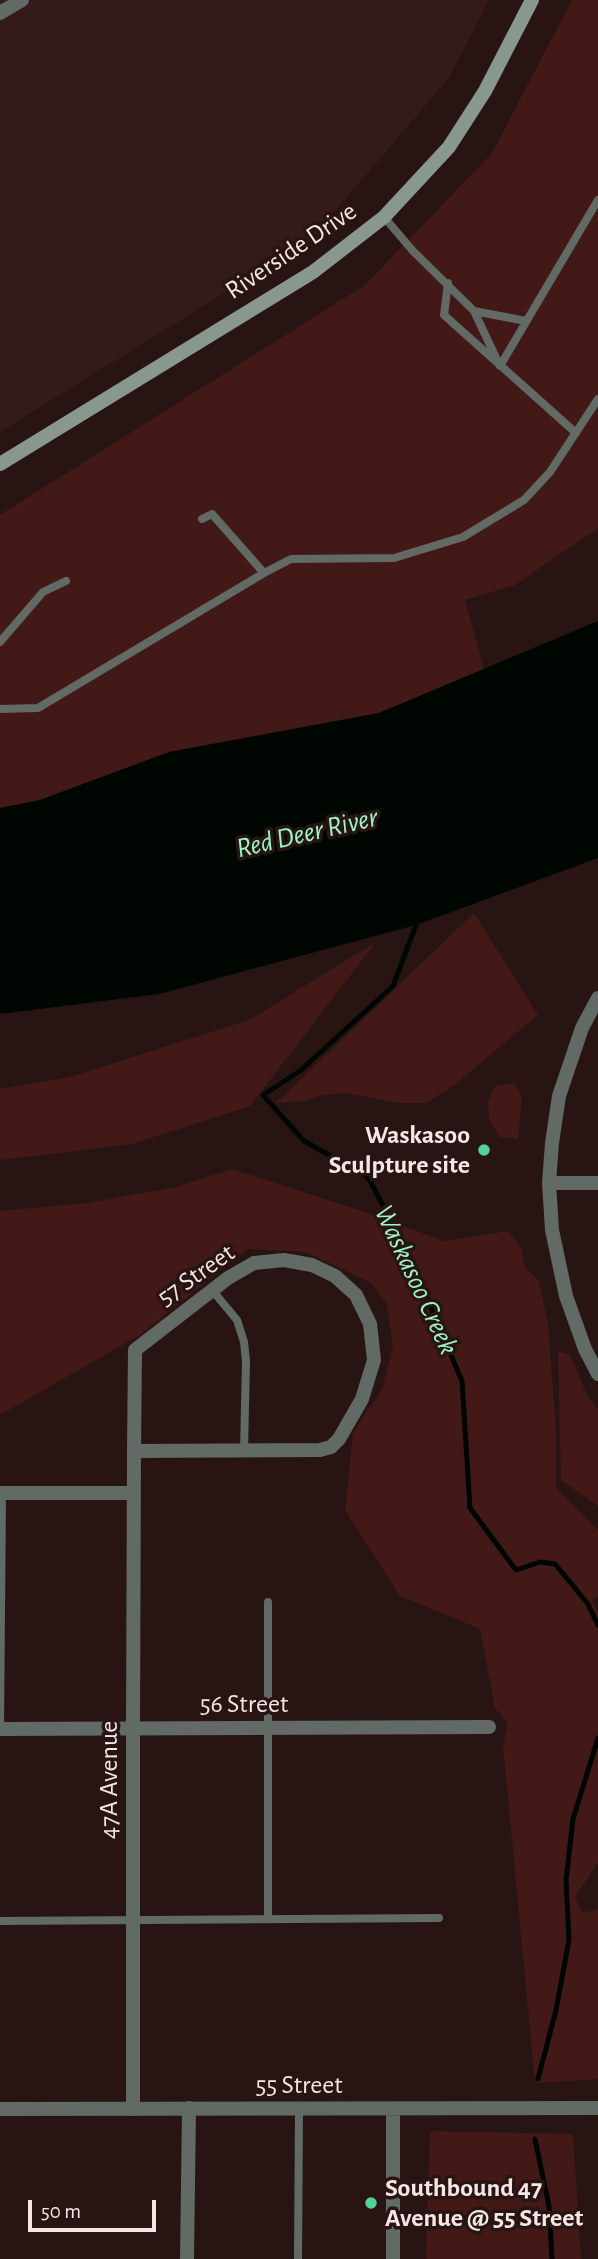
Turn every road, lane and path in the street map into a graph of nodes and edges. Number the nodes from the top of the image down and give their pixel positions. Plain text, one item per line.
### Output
1 (22, 0) edge
2 (532, 0) edge
3 (0, 13) edge
4 (598, 200) edge
5 (384, 217) junction
6 (448, 283) junction
7 (474, 311) junction
8 (526, 321) junction
9 (500, 366) junction
10 (598, 399) edge
11 (576, 433) junction
12 (0, 464) edge
13 (202, 519) dead end
14 (264, 573) junction
15 (66, 581) dead end
16 (0, 642) edge
17 (0, 709) edge
18 (598, 998) edge
19 (550, 1183) junction
20 (598, 1183) edge
21 (212, 1290) junction
22 (598, 1374) edge
23 (134, 1451) junction
24 (244, 1451) junction
25 (1, 1493) edge
26 (134, 1493) junction
27 (268, 1602) dead end
28 (489, 1727) dead end
29 (133, 1728) junction
30 (268, 1728) junction
31 (0, 1729) edge
32 (268, 1918) junction
33 (439, 1918) dead end
34 (133, 1920) junction
35 (0, 1921) edge
36 (189, 2108) junction
37 (598, 2108) edge
38 (0, 2109) edge
39 (132, 2109) junction
40 (393, 2109) junction
41 (299, 2110) junction
42 (187, 2259) edge
43 (298, 2259) edge
44 (393, 2259) edge

1 - 3 street
2 - 5 main road, Riverside Drive
4 - 8 lane
5 - 6 lane
5 - 12 main road, Riverside Drive
6 - 7 lane
6 - 9 lane
7 - 8 lane
7 - 9 lane
8 - 9 lane
9 - 11 lane
10 - 11 lane
11 - 14 lane
13 - 14 lane
14 - 17 lane
15 - 16 lane
18 - 19 street
19 - 20 street
19 - 22 street
21 - 23 street, 57 Street
21 - 24 lane
21 - 24 street, 57 Street
23 - 24 street, 57 Street
23 - 26 street, 47A Avenue
25 - 26 street
25 - 31 lane
26 - 29 street, 47A Avenue
27 - 30 lane
28 - 30 street, 56 Street
29 - 30 street, 56 Street
29 - 31 street, 56 Street
29 - 34 street, 47A Avenue
30 - 32 lane
32 - 33 lane
32 - 34 lane
34 - 35 lane
34 - 39 street, 47A Avenue
36 - 39 street, 55 Street
36 - 41 street, 55 Street
36 - 42 street
37 - 40 street, 55 Street
38 - 39 street, 55 Street
40 - 41 street, 55 Street
40 - 44 street
41 - 43 lane

